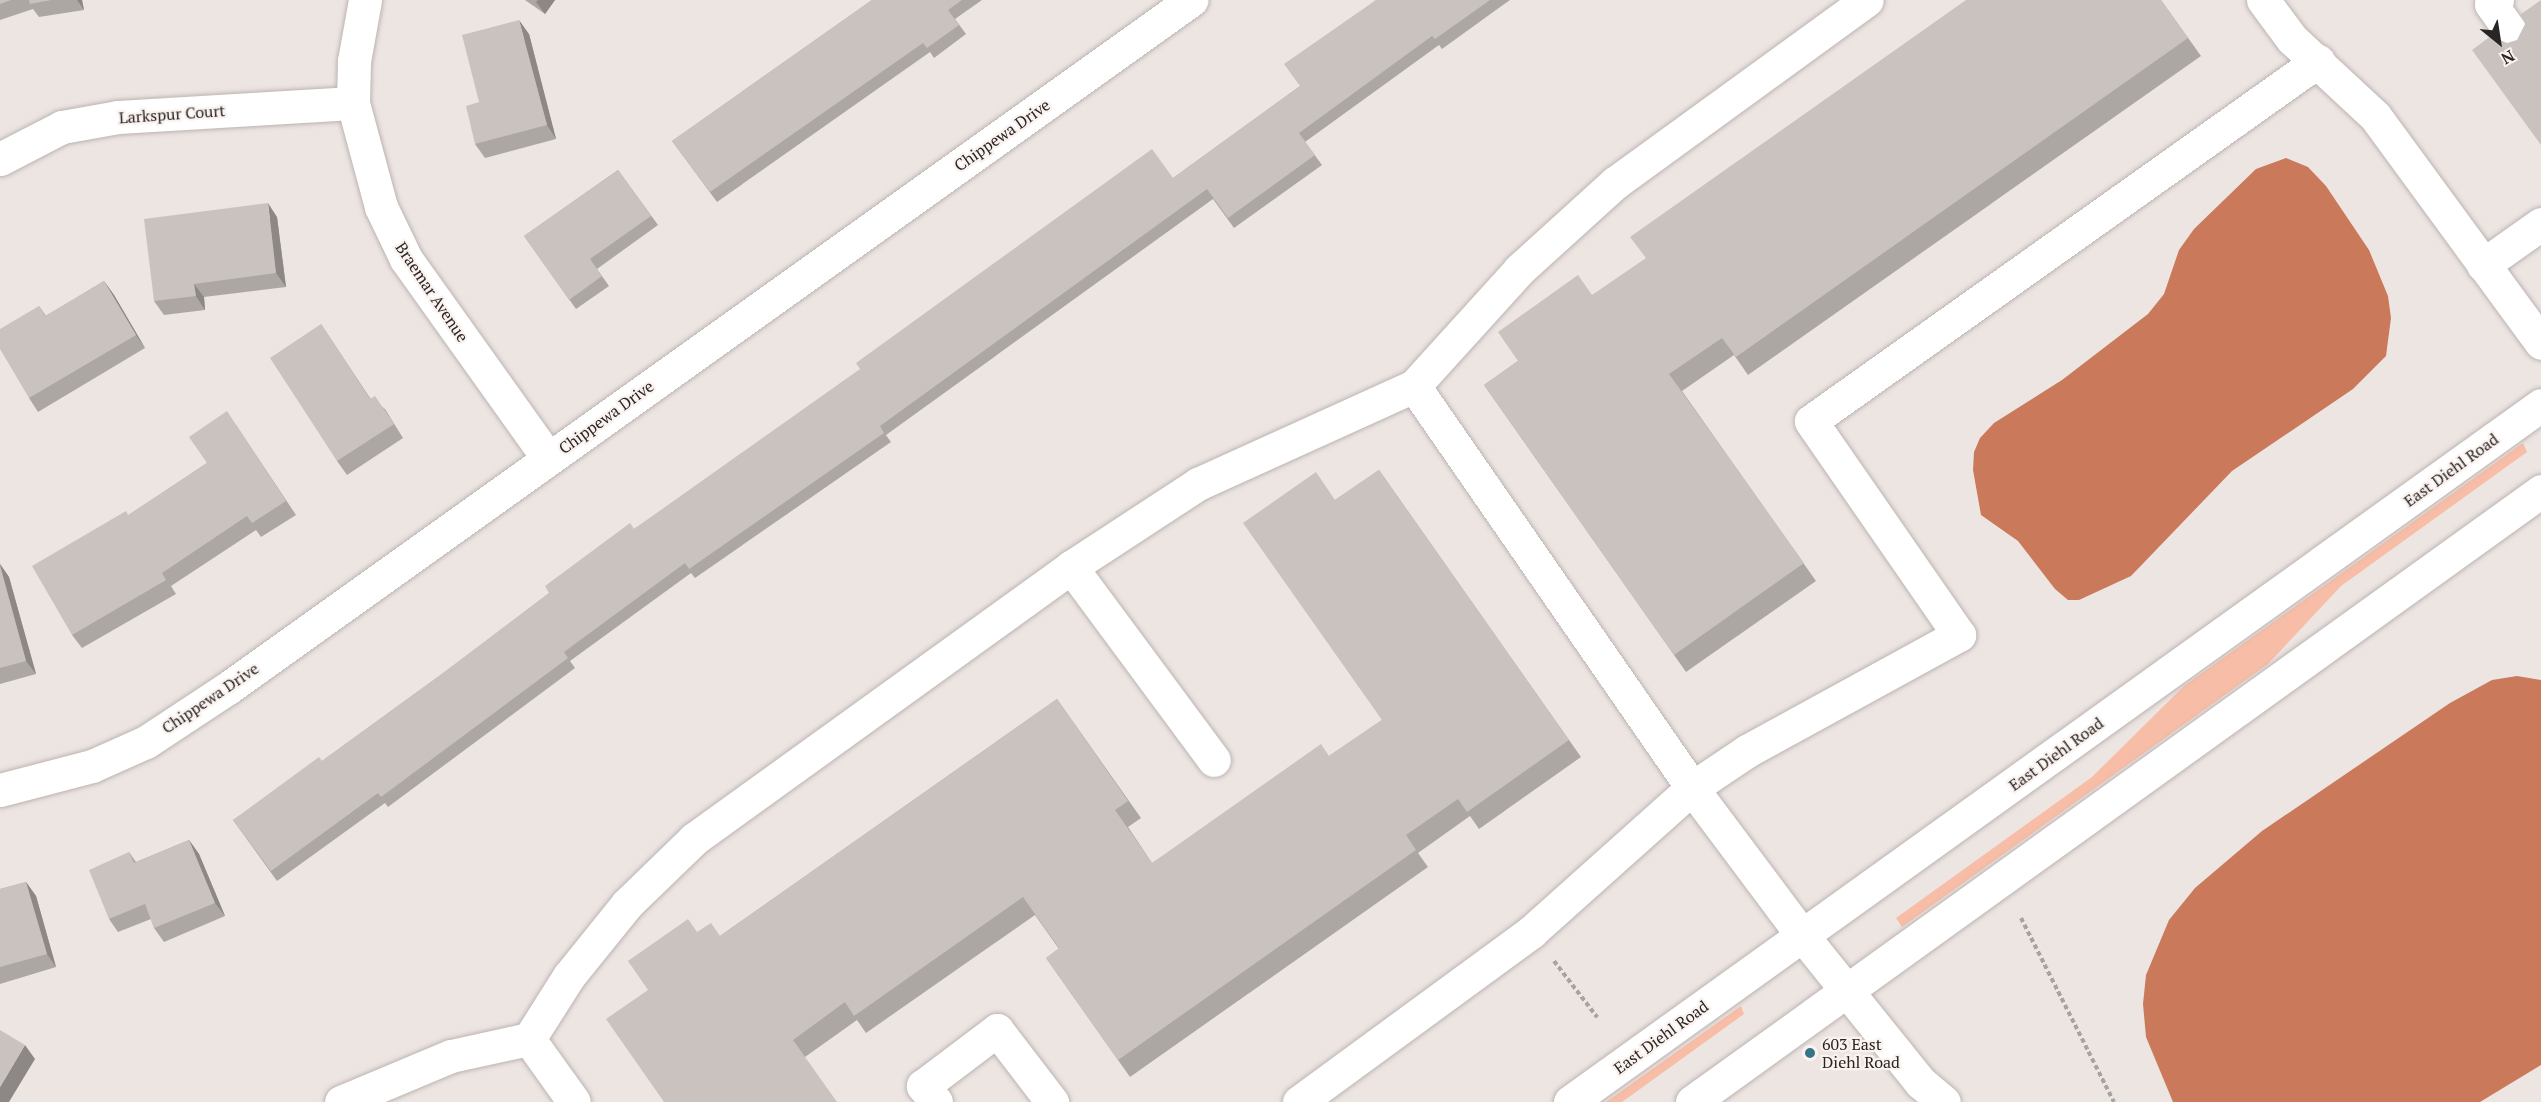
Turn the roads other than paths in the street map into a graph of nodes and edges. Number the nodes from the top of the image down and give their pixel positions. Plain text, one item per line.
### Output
1 (365, 0) edge
2 (1191, 0) edge
3 (1868, 0) edge
4 (2263, 0) edge
5 (2497, 0) edge
6 (2518, 42) edge
7 (2318, 62) junction
8 (353, 103) junction
9 (0, 159) edge
10 (2541, 224) edge
11 (2483, 265) junction
12 (2541, 343) edge
13 (1414, 386) junction
14 (2541, 405) edge
15 (548, 458) junction
16 (2541, 491) edge
17 (1071, 567) junction
18 (1214, 760) dead end
19 (1692, 788) junction
20 (0, 790) edge
21 (1802, 935) junction
22 (1848, 990) junction
23 (529, 1040) junction
24 (341, 1102) edge
25 (574, 1102) edge
26 (936, 1102) edge
27 (1052, 1102) edge
28 (1299, 1102) edge
29 (1570, 1102) edge
30 (1692, 1102) edge
31 (1944, 1102) edge

1 - 8 street, Braemar Avenue
2 - 15 street, Chippewa Drive
3 - 13 street
4 - 7 street
5 - 6 street
7 - 11 street
7 - 19 street
8 - 9 street, Larkspur Court
8 - 15 street, Braemar Avenue
10 - 11 street
11 - 12 street
13 - 17 street
13 - 19 street
14 - 21 street, East Diehl Road
15 - 20 street, Chippewa Drive
16 - 22 street
17 - 18 street
17 - 23 street
19 - 21 street
19 - 28 street
21 - 22 street
21 - 29 street, East Diehl Road
22 - 30 street
22 - 31 street
23 - 24 street
23 - 25 street
26 - 27 street

